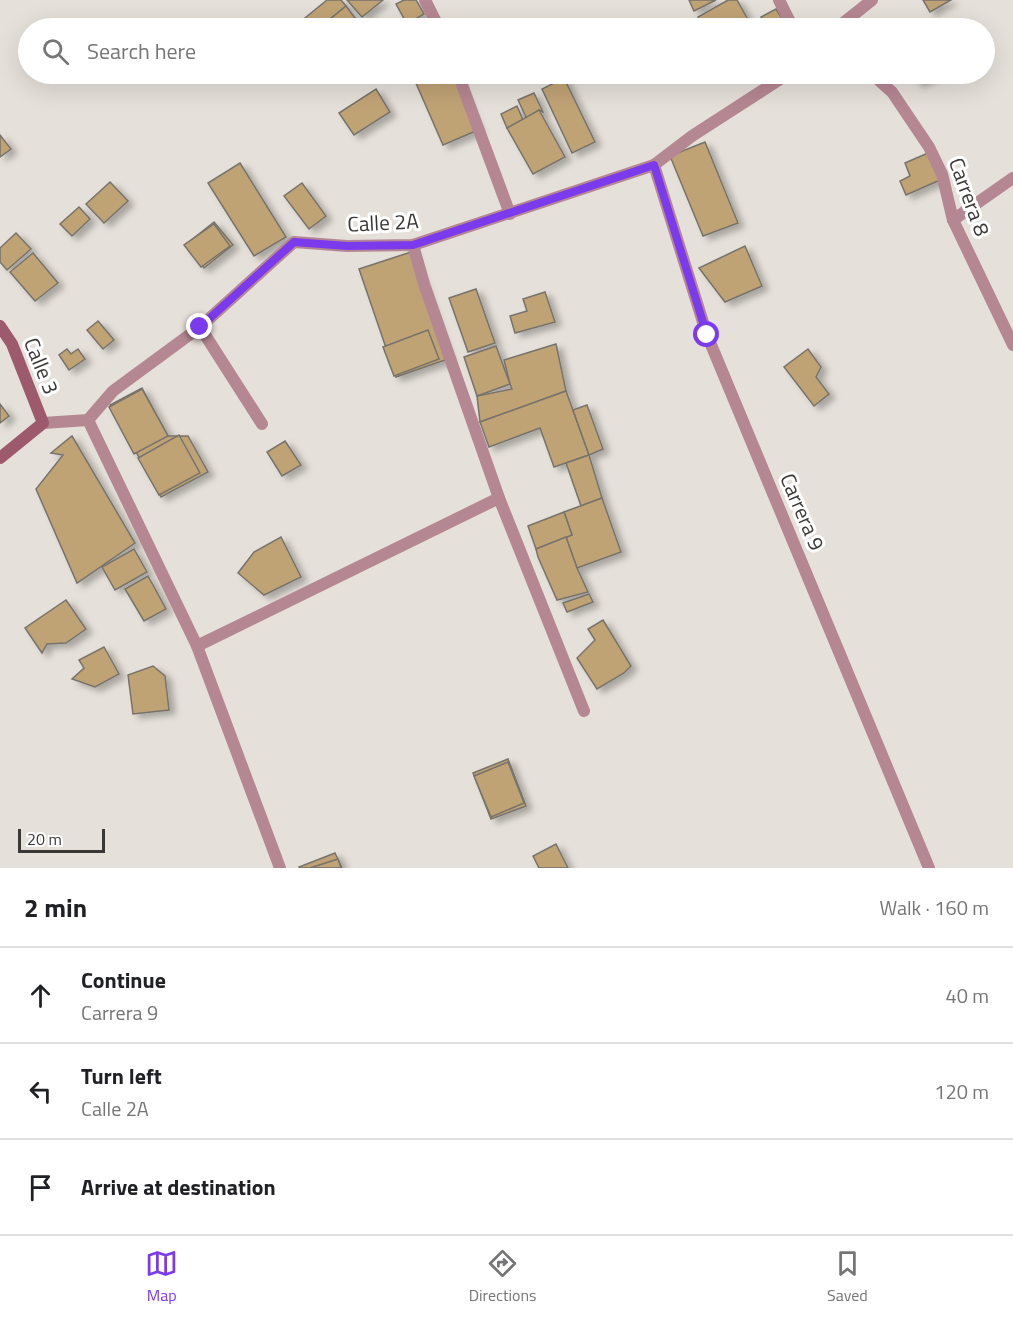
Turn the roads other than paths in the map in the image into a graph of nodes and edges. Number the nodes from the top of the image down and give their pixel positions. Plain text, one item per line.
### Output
1 (425, 0) edge
2 (779, 0) edge
3 (872, 0) edge
4 (434, 18) edge
5 (789, 18) edge
6 (850, 18) edge
7 (462, 84) edge
8 (773, 84) edge
9 (883, 84) edge
10 (654, 165) junction
11 (1013, 178) edge
12 (510, 213) junction
13 (953, 220) junction
14 (413, 245) junction
15 (0, 326) edge
16 (200, 327) junction
17 (1013, 345) edge
18 (88, 420) junction
19 (43, 423) junction
20 (262, 424) dead end
21 (0, 458) edge
22 (499, 498) junction
23 (197, 646) junction
24 (584, 711) dead end
25 (280, 868) edge
26 (929, 868) edge

1 - 4 street
2 - 5 street
3 - 6 street
7 - 12 street
8 - 10 street, Calle 2A
9 - 13 street, Carrera 8
10 - 12 street, Calle 2A
10 - 26 street, Carrera 9
11 - 13 street
12 - 14 street, Calle 2A
13 - 17 street, Carrera 8
14 - 16 street, Calle 2A
14 - 22 street
15 - 19 street, Calle 3
16 - 18 street, Calle 2A
16 - 20 street
18 - 19 street
18 - 23 street
19 - 21 street
22 - 23 street
22 - 24 street
23 - 25 street

